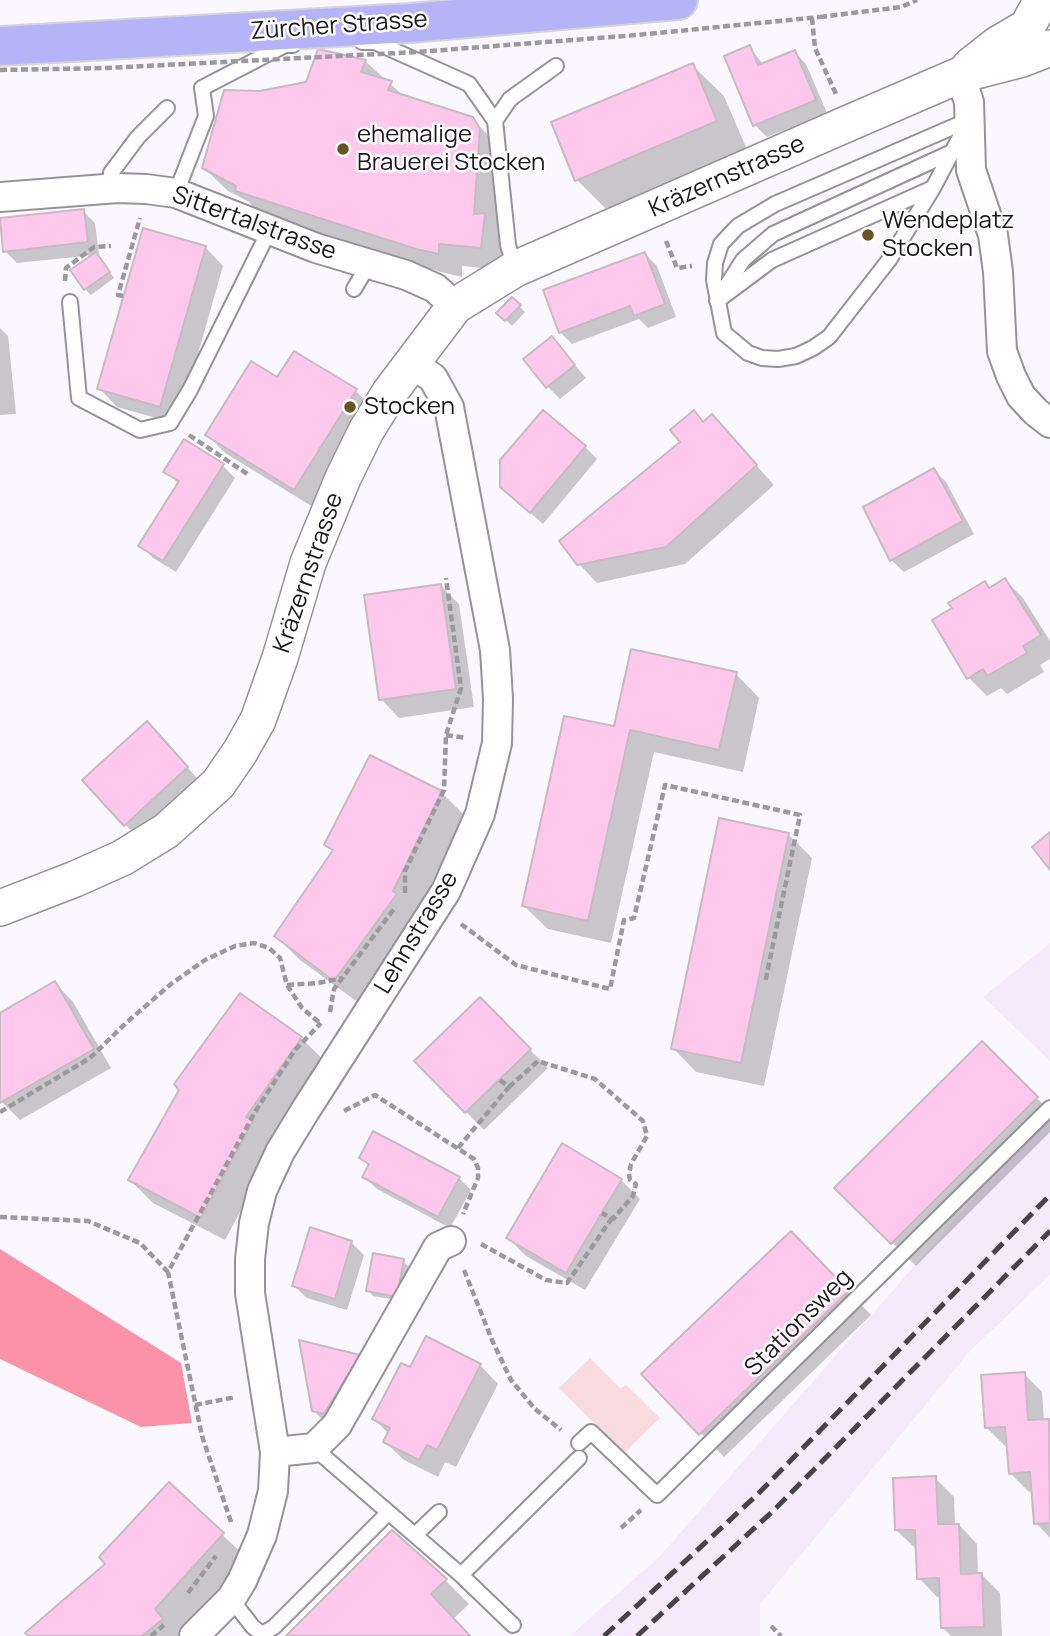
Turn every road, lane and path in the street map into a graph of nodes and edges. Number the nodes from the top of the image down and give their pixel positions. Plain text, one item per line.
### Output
1 (678, 0) edge
2 (916, 0) edge
3 (1042, 0) edge
4 (812, 18) junction
5 (349, 43) dead end
6 (311, 44) dead end
7 (0, 46) edge
8 (1050, 48) edge
9 (556, 66) dead end
10 (0, 70) edge
11 (960, 75) junction
12 (838, 98) dead end
13 (167, 107) dead end
14 (969, 120) junction
15 (495, 121) junction
16 (952, 152) junction
17 (933, 188) junction
18 (110, 189) junction
19 (176, 193) junction
20 (0, 197) edge
21 (138, 227) dead end
22 (269, 231) junction
23 (661, 231) dead end
24 (111, 246) dead end
25 (369, 264) junction
26 (66, 268) dead end
27 (677, 268) dead end
28 (515, 269) junction
29 (354, 289) dead end
30 (123, 296) dead end
31 (717, 301) junction
32 (70, 302) dead end
33 (455, 306) junction
34 (412, 364) junction
35 (170, 423) junction
36 (1050, 423) edge
37 (249, 475) dead end
38 (453, 629) dead end
39 (446, 735) junction
40 (468, 739) dead end
41 (405, 894) dead end
42 (0, 908) edge
43 (450, 916) dead end
44 (381, 925) dead end
45 (343, 978) junction
46 (765, 983) dead end
47 (288, 985) junction
48 (329, 1015) dead end
49 (321, 1024) dead end
50 (499, 1080) dead end
51 (509, 1087) junction
52 (1050, 1108) edge
53 (0, 1112) edge
54 (458, 1148) dead end
55 (602, 1213) dead end
56 (0, 1217) edge
57 (612, 1218) junction
58 (451, 1241) dead end
59 (480, 1243) dead end
60 (169, 1272) dead end
61 (246, 1395) dead end
62 (195, 1405) dead end
63 (314, 1448) junction
64 (275, 1451) junction
65 (439, 1512) dead end
66 (388, 1513) junction
67 (415, 1535) junction
68 (461, 1576) junction
69 (232, 1598) junction
70 (513, 1625) dead end
71 (771, 1626) dead end
72 (194, 1636) edge
73 (781, 1636) edge

1 - 7 main road, Zürcher Strasse
2 - 4 path, bridge
3 - 11 street, Kräzernstrasse
4 - 10 path, bridge
4 - 12 path
5 - 15 lane
6 - 19 lane
8 - 11 street, Kräzernstrasse
9 - 15 lane
11 - 14 street
11 - 28 street, Kräzernstrasse
13 - 18 lane
14 - 16 lane
14 - 31 lane
14 - 36 street
15 - 28 lane
16 - 17 lane
16 - 31 lane
17 - 31 lane
17 - 31 lane
18 - 19 street, Sittertalstrasse
18 - 20 street, Sittertalstrasse
19 - 22 street, Sittertalstrasse
21 - 30 path
22 - 25 street, Sittertalstrasse
22 - 35 lane
23 - 27 path
24 - 26 path
25 - 29 lane
25 - 33 street, Sittertalstrasse
28 - 33 street, Kräzernstrasse
32 - 35 lane
33 - 34 street, Kräzernstrasse
34 - 42 street, Kräzernstrasse
34 - 64 street, Lehnstrasse
35 - 37 path
38 - 39 path
39 - 40 path
39 - 41 path
43 - 46 path
44 - 45 path
45 - 47 path
45 - 48 path
47 - 49 path
47 - 53 path
50 - 51 path
51 - 54 path
51 - 57 path
52 - 68 lane, Stationsweg
55 - 57 path
56 - 60 path
57 - 59 path
58 - 63 street
61 - 62 path
63 - 64 street
63 - 66 lane
64 - 69 street, Lehnstrasse
65 - 67 lane
66 - 67 lane
66 - 69 lane
67 - 68 lane
68 - 70 lane
69 - 72 street, Lehnstrasse
71 - 73 path

